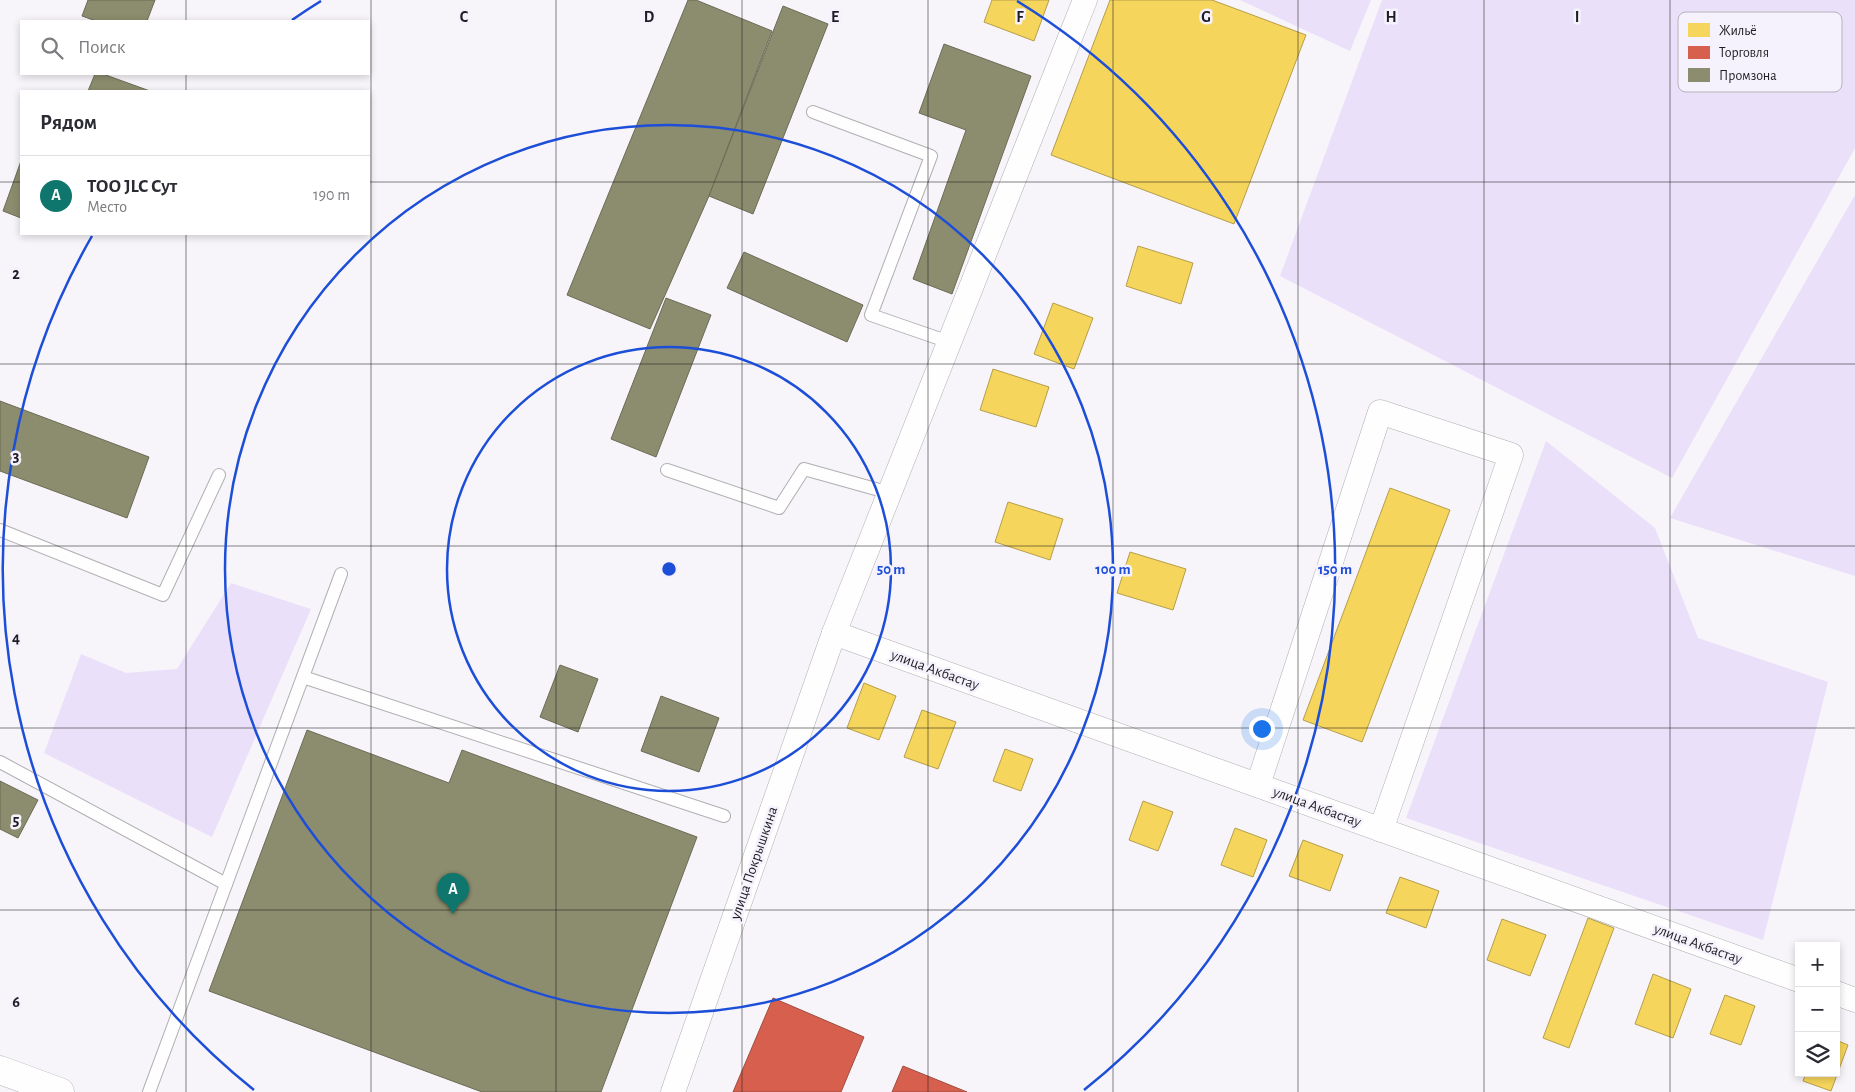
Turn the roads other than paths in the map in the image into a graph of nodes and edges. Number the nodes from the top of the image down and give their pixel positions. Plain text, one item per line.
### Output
1 (1085, 0) edge
2 (813, 112) dead end
3 (949, 342) junction
4 (667, 470) dead end
5 (219, 475) dead end
6 (890, 493) junction
7 (0, 530) edge
8 (340, 574) dead end
9 (834, 633) junction
10 (303, 677) junction
11 (0, 762) edge
12 (1258, 786) junction
13 (724, 816) dead end
14 (1381, 830) junction
15 (226, 884) junction
16 (1795, 979) edge
17 (1840, 994) edge
18 (1855, 1000) edge
19 (0, 1070) edge
20 (60, 1092) edge
21 (149, 1092) edge
22 (674, 1092) edge

1 - 3 street, улица Покрышкина
2 - 3 lane
3 - 6 street, улица Покрышкина
4 - 6 lane
5 - 7 lane
6 - 9 street, улица Покрышкина
8 - 10 lane
9 - 12 street, улица Акбастау
9 - 22 street, улица Покрышкина
10 - 13 lane
10 - 15 lane
11 - 15 lane
12 - 14 street, улица Акбастау
12 - 14 street
14 - 16 street, улица Акбастау
15 - 21 lane
17 - 18 street
19 - 20 street

